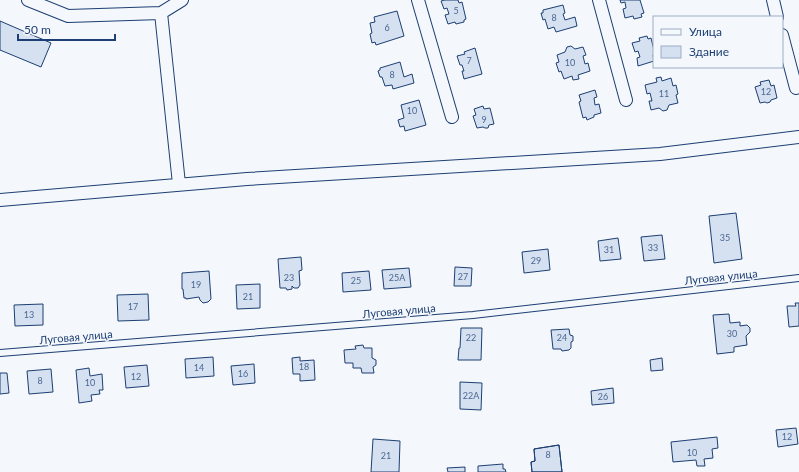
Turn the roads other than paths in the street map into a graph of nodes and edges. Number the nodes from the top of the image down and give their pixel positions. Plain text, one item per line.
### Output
1 (28, 0) edge
2 (182, 0) edge
3 (418, 0) edge
4 (599, 0) edge
5 (773, 0) edge
6 (161, 14) junction
7 (777, 16) edge
8 (783, 39) edge
9 (796, 88) dead end
10 (626, 100) dead end
11 (452, 117) dead end
12 (799, 137) edge
13 (179, 184) junction
14 (0, 200) edge
15 (799, 278) edge
16 (0, 353) edge

1 - 6 street
2 - 6 street
3 - 11 street
4 - 10 street
5 - 7 street
6 - 13 street
8 - 9 street
12 - 13 street
13 - 14 street
15 - 16 lane, Луговая улица

